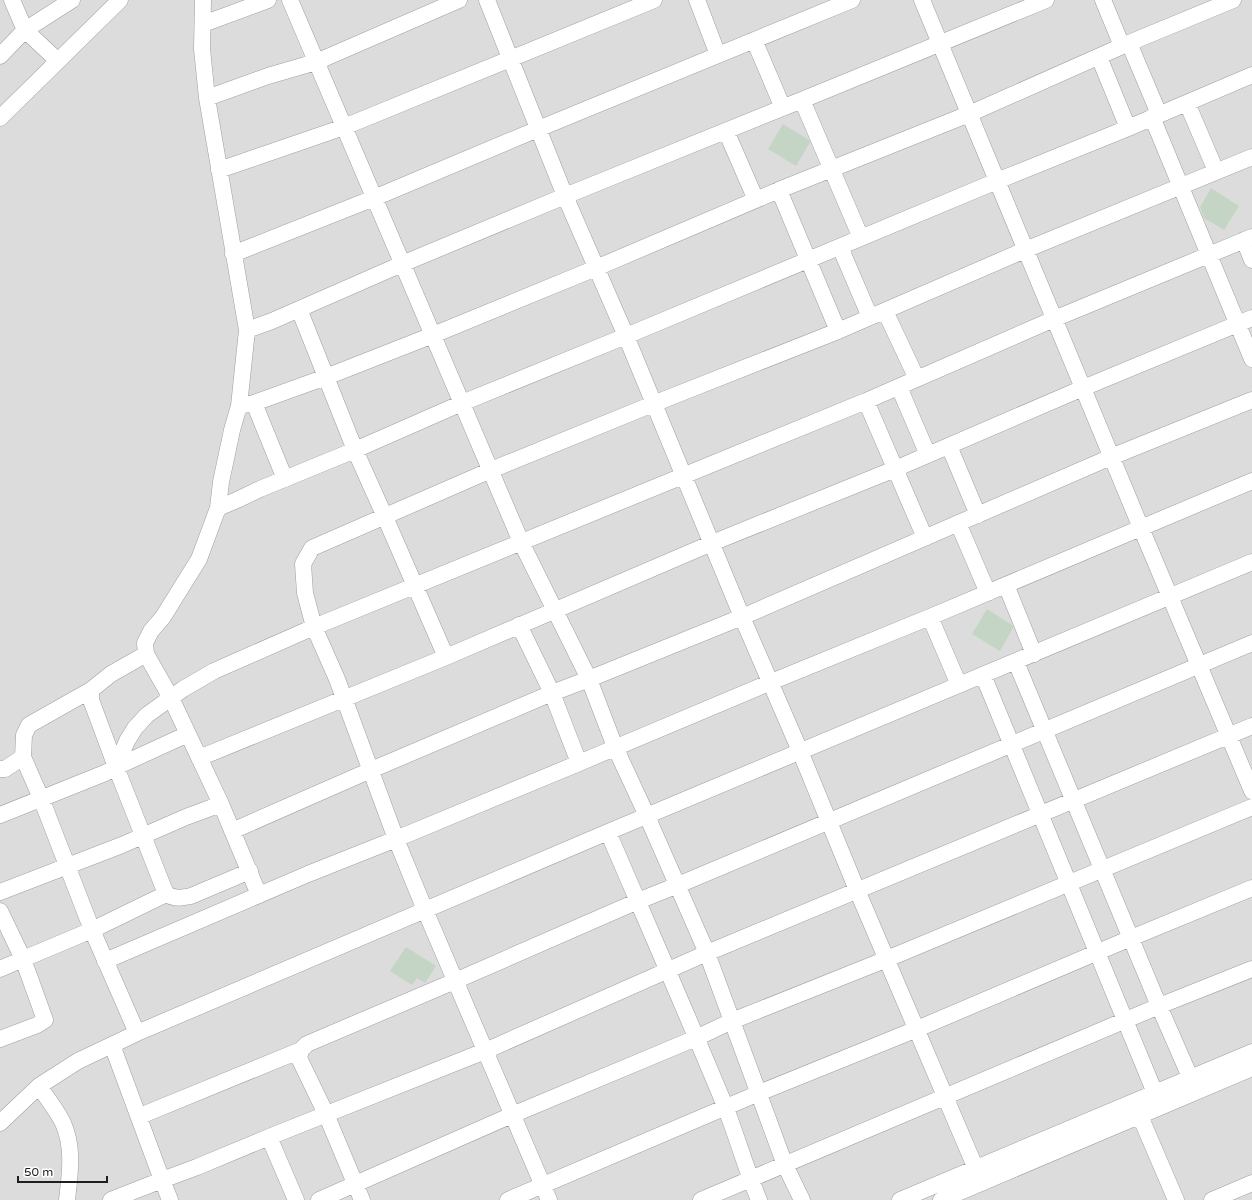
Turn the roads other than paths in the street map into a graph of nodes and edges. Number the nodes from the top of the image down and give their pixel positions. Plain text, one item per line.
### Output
1 (12, 0) edge
2 (72, 0) edge
3 (120, 0) edge
4 (204, 0) edge
5 (268, 0) edge
6 (290, 0) edge
7 (459, 0) edge
8 (487, 0) edge
9 (654, 0) edge
10 (697, 0) edge
11 (852, 0) edge
12 (922, 0) edge
13 (1046, 0) edge
14 (1103, 0) edge
15 (1233, 0) edge
16 (203, 24) junction
17 (25, 30) junction
18 (754, 40) junction
19 (941, 44) junction
20 (1125, 44) junction
21 (718, 54) junction
22 (0, 56) edge
23 (1099, 57) junction
24 (510, 59) junction
25 (58, 61) junction
26 (316, 62) junction
27 (1252, 74) edge
28 (207, 98) junction
29 (802, 100) junction
30 (1187, 103) junction
31 (783, 108) junction
32 (970, 114) junction
33 (1156, 116) junction
34 (0, 118) edge
35 (344, 127) junction
36 (1128, 128) junction
37 (538, 129) junction
38 (726, 131) junction
39 (1252, 157) edge
40 (831, 169) junction
41 (219, 170) junction
42 (1216, 172) junction
43 (997, 181) junction
44 (1181, 186) junction
45 (779, 190) junction
46 (565, 196) junction
47 (374, 198) junction
48 (756, 200) junction
49 (861, 238) junction
50 (1248, 239) edge
51 (840, 247) junction
52 (1025, 250) junction
53 (233, 254) junction
54 (1208, 255) junction
55 (1252, 260) edge
56 (808, 261) junction
57 (402, 264) junction
58 (596, 268) junction
59 (299, 309) junction
60 (885, 311) junction
61 (870, 317) junction
62 (1252, 318) edge
63 (1054, 319) junction
64 (1237, 324) junction
65 (247, 330) junction
66 (838, 331) junction
67 (433, 335) junction
68 (626, 336) junction
69 (1252, 359) edge
70 (326, 378) junction
71 (917, 379) junction
72 (899, 387) junction
73 (1083, 388) junction
74 (1252, 400) edge
75 (866, 401) junction
76 (462, 403) junction
77 (653, 404) junction
78 (247, 405) junction
79 (949, 446) junction
80 (355, 450) junction
81 (928, 455) junction
82 (1112, 458) junction
83 (895, 469) junction
84 (490, 470) junction
85 (684, 475) junction
86 (285, 479) junction
87 (1252, 481) edge
88 (218, 508) junction
89 (978, 515) junction
90 (386, 517) junction
91 (958, 523) junction
92 (1141, 528) junction
93 (925, 538) junction
94 (521, 542) junction
95 (712, 543) junction
96 (1252, 562) edge
97 (1006, 585) junction
98 (415, 586) junction
99 (988, 593) junction
100 (1170, 596) junction
101 (554, 610) junction
102 (742, 617) junction
103 (930, 617) junction
104 (519, 625) junction
105 (314, 627) junction
106 (1252, 643) edge
107 (146, 654) junction
108 (1034, 654) junction
109 (446, 657) junction
110 (1016, 662) junction
111 (1199, 666) junction
112 (982, 675) junction
113 (589, 680) junction
114 (771, 682) junction
115 (959, 685) junction
116 (91, 690) junction
117 (552, 693) junction
118 (171, 698) junction
119 (344, 699) junction
120 (1252, 726) edge
121 (1045, 730) junction
122 (188, 734) junction
123 (1229, 736) junction
124 (1011, 744) junction
125 (615, 747) junction
126 (800, 751) junction
127 (23, 757) junction
128 (199, 758) junction
129 (579, 764) junction
130 (116, 767) junction
131 (0, 769) edge
132 (371, 770) junction
133 (1252, 791) edge
134 (41, 798) junction
135 (1074, 800) junction
136 (221, 804) junction
137 (1252, 807) edge
138 (1040, 814) junction
139 (0, 815) edge
140 (647, 816) junction
141 (829, 822) junction
142 (232, 831) junction
143 (608, 832) junction
144 (143, 836) junction
145 (396, 839) junction
146 (68, 865) junction
147 (1103, 869) junction
148 (250, 871) junction
149 (1069, 884) junction
150 (678, 885) junction
151 (1252, 888) edge
152 (857, 890) junction
153 (0, 892) edge
154 (166, 894) junction
155 (260, 895) junction
156 (638, 901) junction
157 (425, 910) junction
158 (0, 911) edge
159 (92, 930) junction
160 (1132, 938) junction
161 (707, 953) junction
162 (1096, 953) junction
163 (23, 959) junction
164 (887, 959) junction
165 (106, 961) junction
166 (0, 969) edge
167 (1252, 969) edge
168 (668, 970) junction
169 (455, 981) junction
170 (1159, 1006) junction
171 (732, 1021) junction
172 (1125, 1021) junction
173 (917, 1029) junction
174 (137, 1033) junction
175 (696, 1038) junction
176 (0, 1039) edge
177 (112, 1045) junction
178 (301, 1050) junction
179 (485, 1051) junction
180 (1252, 1052) edge
181 (1252, 1068) edge
182 (1190, 1077) junction
183 (39, 1086) junction
184 (759, 1093) junction
185 (1155, 1093) junction
186 (945, 1097) junction
187 (725, 1108) junction
188 (326, 1114) junction
189 (512, 1114) junction
190 (140, 1116) junction
191 (1140, 1116) junction
192 (0, 1123) edge
193 (269, 1137) junction
194 (785, 1165) junction
195 (979, 1175) junction
196 (751, 1179) junction
197 (162, 1180) junction
198 (1252, 1183) edge
199 (355, 1184) junction
200 (543, 1185) junction
201 (1235, 1196) edge
202 (958, 1197) edge
203 (67, 1200) edge
204 (111, 1200) edge
205 (170, 1200) edge
206 (296, 1200) edge
207 (319, 1200) edge
208 (362, 1200) edge
209 (508, 1200) edge
210 (549, 1200) edge
211 (701, 1200) edge
212 (759, 1200) edge
213 (802, 1200) edge
214 (900, 1200) edge
215 (941, 1200) edge
216 (1176, 1200) edge
217 (1212, 1200) edge

1 - 17 street
2 - 17 street
3 - 25 street
4 - 16 street
5 - 16 street
6 - 26 street
7 - 26 street
8 - 24 street
9 - 24 street
10 - 21 street
11 - 18 street
12 - 19 street
13 - 19 street
14 - 20 street
15 - 20 street
16 - 28 street
17 - 22 street
17 - 25 street
18 - 21 street
18 - 31 street
19 - 29 street
19 - 32 street
20 - 23 street
20 - 33 street
21 - 37 street
23 - 32 street
23 - 36 street
24 - 35 street
24 - 37 street
25 - 34 street
26 - 28 street
26 - 35 street
27 - 30 street
28 - 41 street
29 - 31 street
29 - 40 street
30 - 33 street
30 - 42 street
31 - 38 street
32 - 40 street
32 - 43 street
33 - 36 street
33 - 44 street
35 - 41 street
35 - 47 street
36 - 43 street
37 - 46 street
37 - 47 street
38 - 46 street
38 - 48 street
39 - 42 street
40 - 45 street
40 - 49 street
41 - 53 street
42 - 44 street
43 - 49 street
43 - 52 street
44 - 52 street
44 - 54 street
45 - 48 street
45 - 56 street
46 - 57 street
46 - 58 street
47 - 53 street
47 - 57 street
48 - 58 street
49 - 51 street
50 - 54 street
50 - 55 street
51 - 56 street
51 - 61 street
52 - 60 street
52 - 63 street
53 - 65 street
54 - 63 street
54 - 64 street
56 - 66 street
56 - 68 street
57 - 59 street
57 - 67 street
58 - 67 street
58 - 68 street
59 - 65 street
59 - 70 street
60 - 61 street
60 - 71 street
61 - 66 street
62 - 64 street
63 - 71 street
63 - 73 street
64 - 69 street
64 - 73 street
65 - 78 street
66 - 77 street
67 - 70 street
67 - 76 street
68 - 76 street
68 - 77 street
70 - 78 street
70 - 80 street
71 - 72 street
72 - 75 street
72 - 81 street
73 - 79 street
73 - 82 street
74 - 82 street
75 - 83 street
75 - 85 street
76 - 80 street
76 - 84 street
77 - 84 street
77 - 85 street
78 - 86 street
78 - 88 street
79 - 81 street
79 - 89 street
80 - 86 street
80 - 90 street
81 - 83 street
82 - 89 street
82 - 92 street
83 - 93 street
83 - 95 street
84 - 90 street
84 - 94 street
85 - 94 street
85 - 95 street
86 - 88 street
87 - 92 street
88 - 107 street
89 - 91 street
90 - 98 street
90 - 105 street
91 - 93 street
91 - 99 street
92 - 97 street
92 - 100 street
93 - 102 street
94 - 98 street
94 - 101 street
95 - 101 street
95 - 102 street
96 - 100 street
97 - 99 street
97 - 108 street
98 - 105 street
98 - 109 street
99 - 103 street
100 - 108 street
100 - 111 street
101 - 104 street
101 - 113 street
102 - 113 street
102 - 114 street
103 - 114 street
103 - 115 street
104 - 109 street
104 - 117 street
105 - 118 street
105 - 119 street
106 - 111 street
107 - 116 street
107 - 118 street
108 - 110 street
109 - 119 street
110 - 112 street
110 - 121 street
111 - 121 street
111 - 123 street
112 - 115 street
112 - 124 street
113 - 117 street
113 - 125 street
114 - 125 street
114 - 126 street
115 - 126 street
116 - 127 street
116 - 130 street
117 - 129 street
117 - 132 street
118 - 122 street
118 - 130 street
119 - 128 street
119 - 132 street
120 - 123 street
121 - 124 street
121 - 135 street
122 - 128 street
122 - 130 street
123 - 133 street
123 - 135 street
124 - 138 street
124 - 141 street
125 - 129 street
125 - 140 street
126 - 140 street
126 - 141 street
127 - 131 street
127 - 134 street
128 - 136 street
129 - 145 street
130 - 134 street
130 - 144 street
132 - 142 street
132 - 145 street
134 - 139 street
134 - 146 street
135 - 138 street
135 - 147 street
136 - 142 street
136 - 144 street
137 - 147 street
138 - 149 street
138 - 152 street
140 - 143 street
140 - 150 street
141 - 150 street
141 - 152 street
142 - 148 street
143 - 156 street
143 - 157 street
144 - 146 street
144 - 154 street
145 - 155 street
145 - 157 street
146 - 153 street
146 - 159 street
147 - 149 street
147 - 160 street
148 - 154 street
148 - 155 street
149 - 162 street
149 - 164 street
150 - 156 street
150 - 161 street
151 - 160 street
152 - 161 street
152 - 164 street
154 - 159 street
155 - 165 street
156 - 168 street
156 - 169 street
157 - 169 street
157 - 174 street
158 - 163 street
159 - 163 street
159 - 165 street
160 - 162 street
160 - 170 street
161 - 168 street
161 - 171 street
162 - 172 street
162 - 173 street
163 - 166 street
163 - 176 street
164 - 171 street
164 - 173 street
165 - 174 street
167 - 170 street
168 - 175 street
168 - 179 street
169 - 178 street
169 - 179 street
170 - 172 street
170 - 182 street
171 - 175 street
171 - 184 street
172 - 185 street
172 - 186 street
173 - 184 street
173 - 186 street
174 - 177 street
175 - 187 street
175 - 189 street
177 - 183 street
177 - 190 street
178 - 188 street
178 - 190 street
179 - 188 street
179 - 189 street
180 - 182 street
181 - 191 street
182 - 185 street
183 - 192 street
183 - 203 street
184 - 187 street
184 - 194 street
185 - 195 street
186 - 194 street
186 - 195 street
187 - 196 street
187 - 200 street
188 - 193 street
188 - 199 street
189 - 199 street
189 - 200 street
190 - 197 street
191 - 195 street
191 - 216 street
193 - 197 street
193 - 206 street
194 - 196 street
194 - 213 street
195 - 202 street
195 - 214 street
196 - 211 street
196 - 212 street
197 - 204 street
197 - 205 street
198 - 201 street
199 - 207 street
199 - 208 street
200 - 209 street
200 - 210 street
201 - 217 street
202 - 215 street

